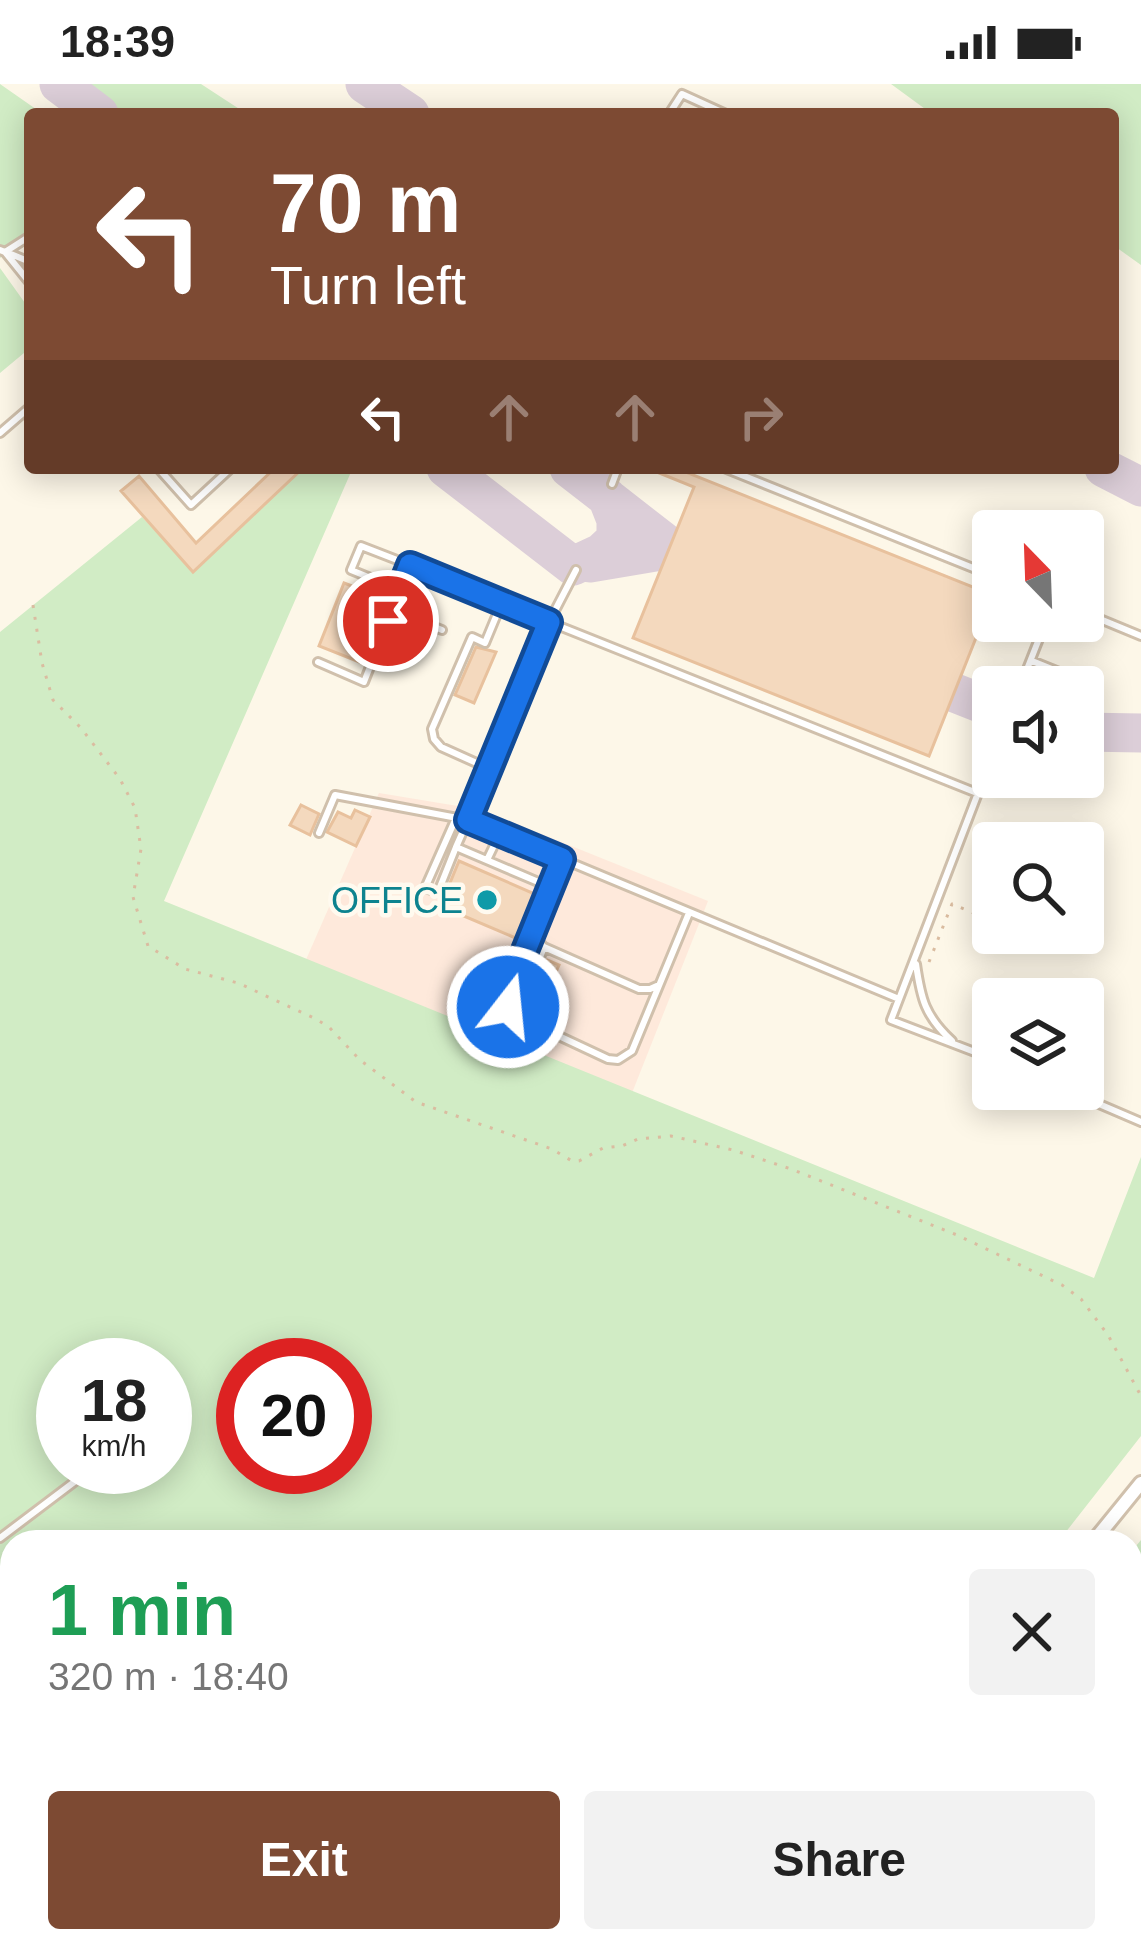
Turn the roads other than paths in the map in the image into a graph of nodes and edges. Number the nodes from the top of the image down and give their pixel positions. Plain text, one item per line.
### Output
1 (673, 108) edge
2 (713, 108) edge
3 (2, 251) edge
4 (24, 276) edge
5 (24, 412) edge
6 (0, 433) edge
7 (163, 474) edge
8 (225, 474) edge
9 (616, 474) edge
10 (739, 474) edge
11 (612, 484) dead end
12 (410, 565) junction
13 (972, 568) edge
14 (576, 570) dead end
15 (400, 590) junction
16 (502, 602) junction
17 (1104, 621) edge
18 (549, 622) junction
19 (442, 630) dead end
20 (1141, 636) edge
21 (1037, 642) edge
22 (1030, 660) junction
23 (319, 662) dead end
24 (1028, 666) edge
25 (1045, 666) edge
26 (490, 769) junction
27 (972, 791) edge
28 (975, 798) edge
29 (456, 818) junction
30 (468, 820) junction
31 (319, 833) dead end
32 (500, 833) junction
33 (456, 847) junction
34 (562, 859) junction
35 (487, 860) junction
36 (550, 887) junction
37 (689, 913) junction
38 (534, 927) junction
39 (544, 947) junction
40 (915, 958) junction
41 (662, 983) junction
42 (511, 985) junction
43 (899, 1000) junction
44 (955, 1043) junction
45 (972, 1050) edge
46 (1104, 1106) edge
47 (1141, 1121) edge
48 (1141, 1483) edge
49 (59, 1494) edge
50 (11, 1530) edge
51 (1104, 1530) edge

1 - 2 lane
3 - 4 lane
5 - 6 lane
7 - 8 lane
9 - 11 lane
10 - 13 lane
12 - 15 lane
12 - 15 lane
12 - 16 lane
14 - 18 lane
15 - 19 lane
15 - 23 lane
16 - 18 lane
16 - 26 lane
17 - 20 lane
18 - 26 lane
18 - 27 lane
21 - 22 lane
22 - 24 lane
22 - 25 lane
26 - 30 lane
28 - 40 lane
29 - 30 lane
29 - 31 lane
29 - 33 lane
30 - 32 lane
30 - 33 lane
32 - 34 lane
32 - 35 lane
33 - 35 lane
34 - 36 lane
34 - 37 lane
35 - 36 lane
36 - 38 lane
37 - 41 lane
37 - 43 lane
38 - 39 lane
38 - 42 lane
39 - 41 lane
39 - 42 lane
40 - 43 lane
40 - 44 lane
41 - 42 lane
43 - 44 lane
44 - 45 lane
46 - 47 lane
48 - 51 street
49 - 50 lane

